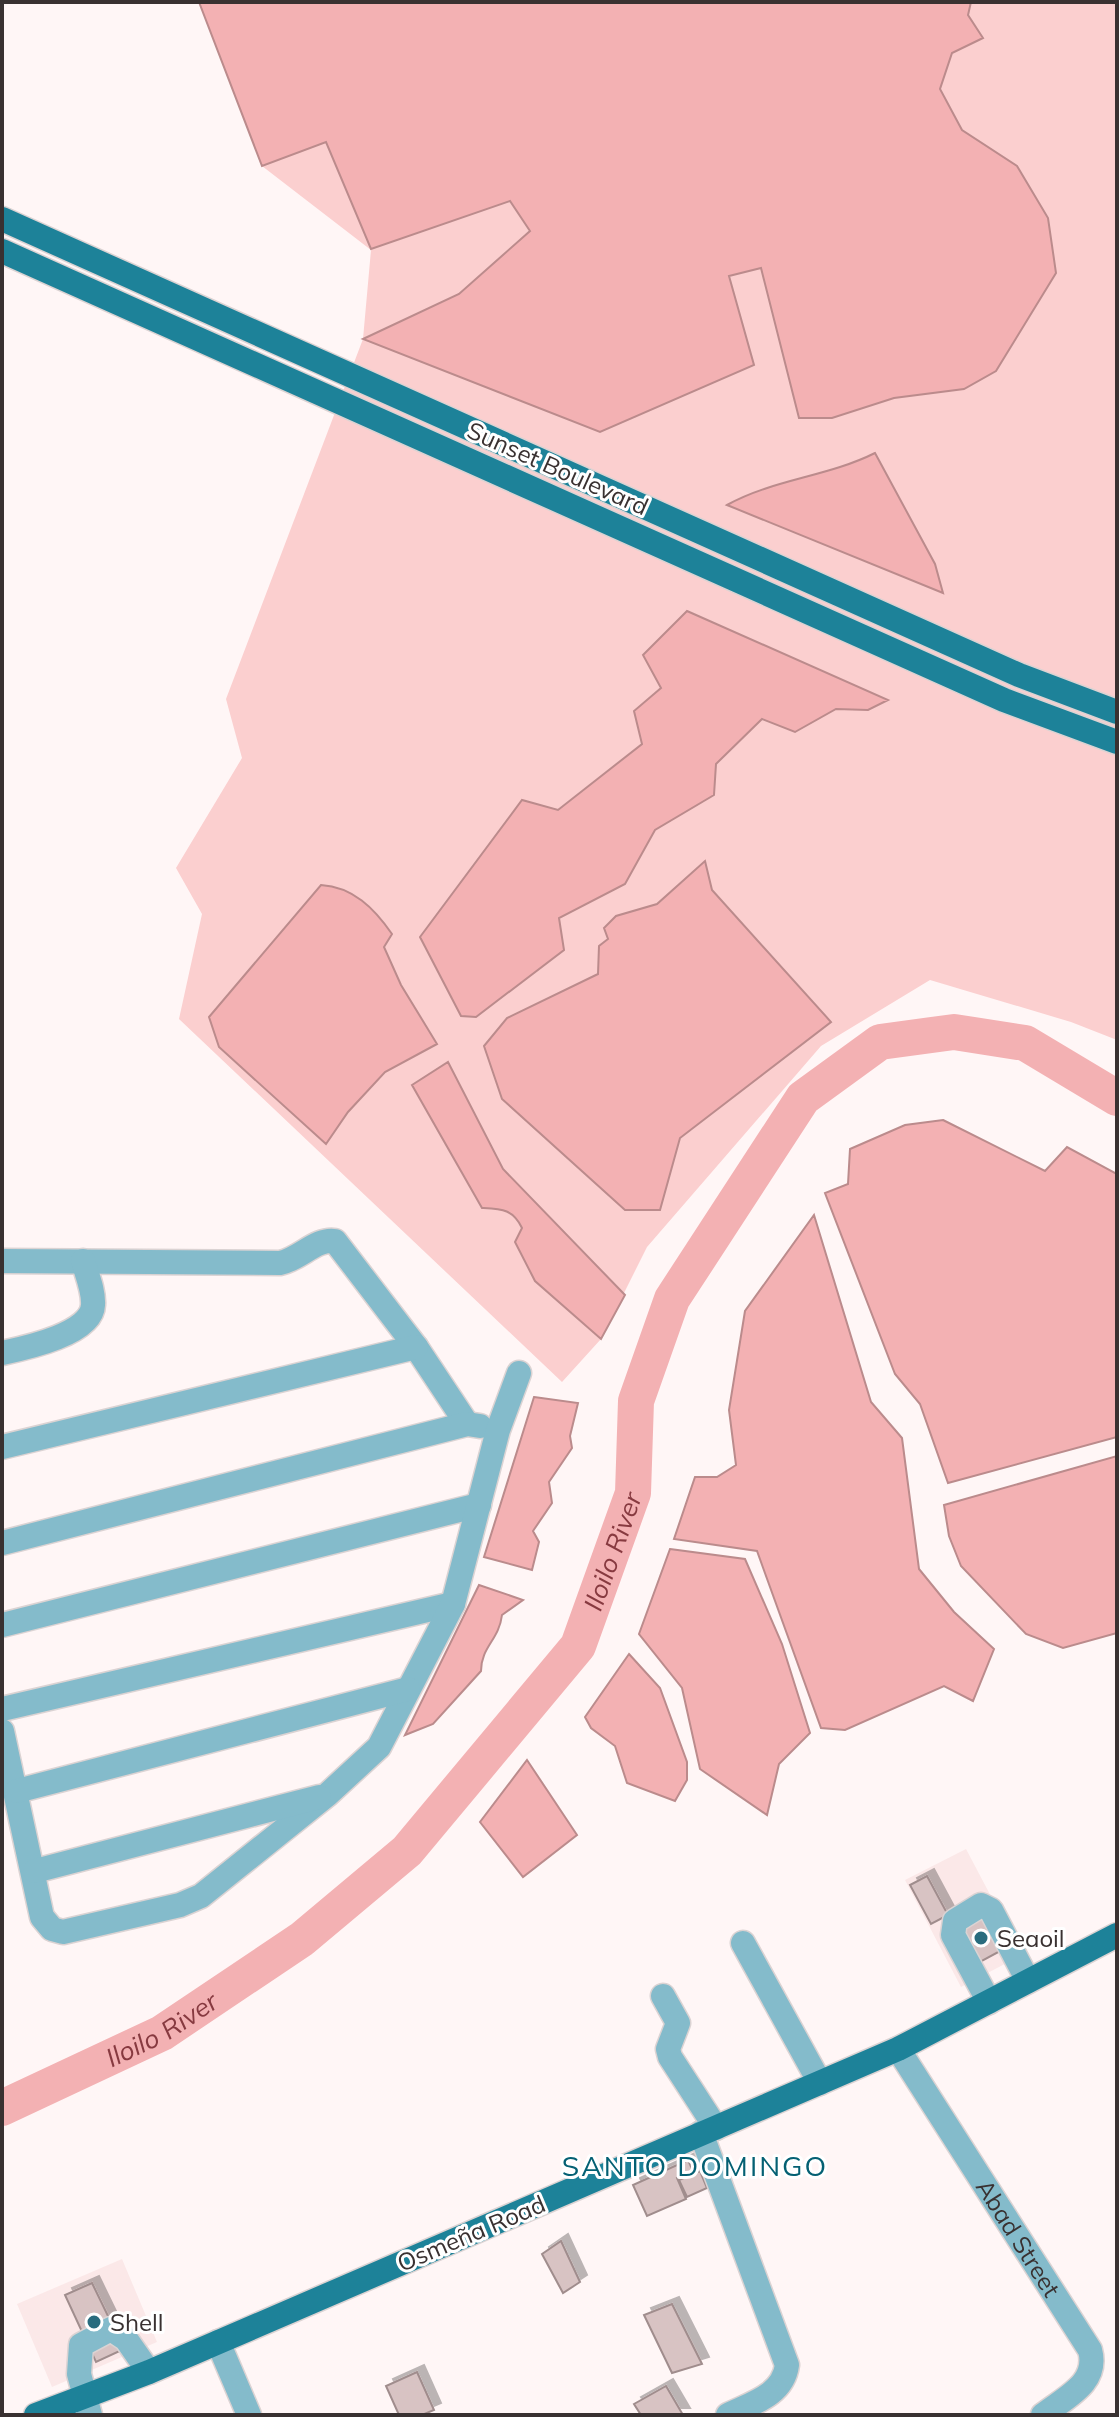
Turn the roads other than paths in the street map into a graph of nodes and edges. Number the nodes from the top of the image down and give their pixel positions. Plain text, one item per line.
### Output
1 (2, 219) edge
2 (2, 251) edge
3 (950, 644) junction
4 (939, 670) junction
5 (1117, 712) edge
6 (1117, 742) edge
7 (2, 1261) edge
8 (83, 1261) junction
9 (416, 1347) junction
10 (2, 1353) edge
11 (519, 1373) dead end
12 (467, 1424) junction
13 (498, 1430) junction
14 (2, 1447) edge
15 (479, 1505) junction
16 (2, 1543) edge
17 (453, 1604) junction
18 (2, 1625) edge
19 (408, 1689) junction
20 (2, 1709) edge
21 (2, 1731) edge
22 (17, 1791) junction
23 (327, 1795) junction
24 (35, 1871) junction
25 (1117, 1935) edge
26 (743, 1943) dead end
27 (1028, 1981) junction
28 (663, 1996) dead end
29 (989, 2002) junction
30 (898, 2049) junction
31 (820, 2083) junction
32 (708, 2130) junction
33 (218, 2342) junction
34 (149, 2372) junction
35 (87, 2407) edge
36 (45, 2413) edge
37 (249, 2415) edge
38 (728, 2415) edge
39 (1043, 2415) edge

1 - 3 main road, Sunset Boulevard
2 - 4 main road, Sunset Boulevard
3 - 4 main road
3 - 5 main road, Sunset Boulevard
4 - 6 main road, Sunset Boulevard
7 - 8 street
8 - 9 street
8 - 10 street
9 - 12 street
9 - 14 street
11 - 13 street
12 - 13 street
12 - 16 street
13 - 15 street
15 - 17 street
15 - 18 street
17 - 19 street
17 - 20 street
19 - 22 street
19 - 23 street
21 - 22 street
22 - 24 street
23 - 24 street
23 - 24 street
25 - 27 main road, Osmeña Road
26 - 31 street
27 - 29 main road, Osmeña Road
27 - 29 street
28 - 32 street
29 - 30 main road, Osmeña Road
30 - 31 main road, Osmeña Road
30 - 39 street, Abad Street
31 - 32 main road, Osmeña Road
32 - 33 main road, Osmeña Road
32 - 38 street
33 - 34 main road, Osmeña Road
33 - 37 street
34 - 35 main road, Osmeña Road
34 - 35 street
35 - 36 main road, Osmeña Road

